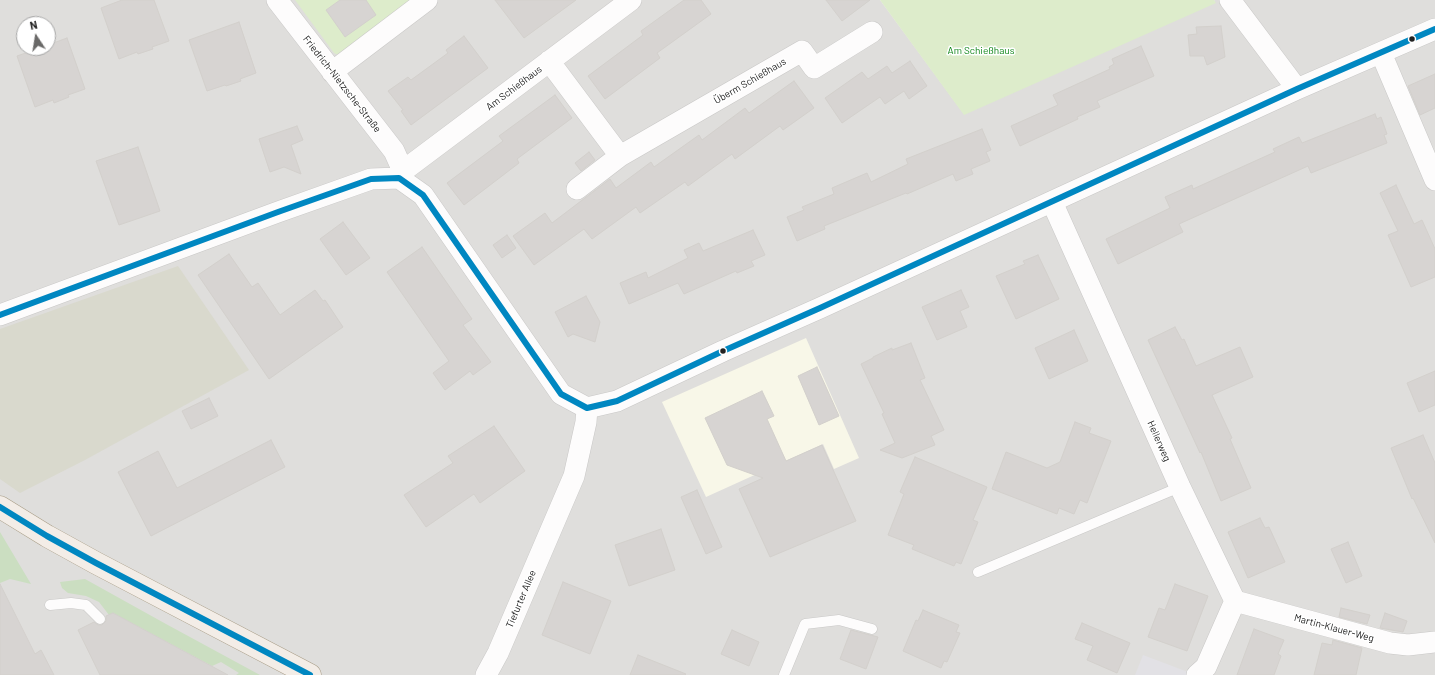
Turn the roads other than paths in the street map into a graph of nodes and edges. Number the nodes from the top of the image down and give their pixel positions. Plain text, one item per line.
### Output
1 (276, 0) edge
2 (427, 0) edge
3 (631, 0) edge
4 (1230, 0) edge
5 (1435, 29) edge
6 (872, 32) dead end
7 (1381, 53) junction
8 (549, 61) junction
9 (332, 72) junction
10 (1297, 89) junction
11 (620, 156) junction
12 (401, 175) junction
13 (1435, 180) edge
14 (577, 189) dead end
15 (1052, 202) junction
16 (0, 315) edge
17 (587, 408) junction
18 (1180, 487) junction
19 (0, 507) edge
20 (978, 572) dead end
21 (1235, 601) junction
22 (50, 605) dead end
23 (100, 619) dead end
24 (872, 629) dead end
25 (1435, 642) edge
26 (310, 675) edge
27 (486, 675) edge
28 (784, 675) edge
29 (1197, 675) edge

1 - 9 street, Friedrich-Nietzsche-Straße
2 - 9 street
3 - 8 street, Am Schießhaus
4 - 10 street
5 - 7 street
6 - 11 street, Überm Schießhaus
7 - 10 street
7 - 13 street
8 - 11 street
8 - 12 street, Am Schießhaus
9 - 12 street, Friedrich-Nietzsche-Straße
10 - 15 street
11 - 14 street, Überm Schießhaus
12 - 16 street
12 - 17 street
15 - 17 street
15 - 18 street, Hellerweg
17 - 27 street, Tiefurter Allee
18 - 20 lane
18 - 21 street, Hellerweg
19 - 26 main road
21 - 25 street, Martin-Klauer-Weg
21 - 29 street
22 - 23 lane
24 - 28 lane

